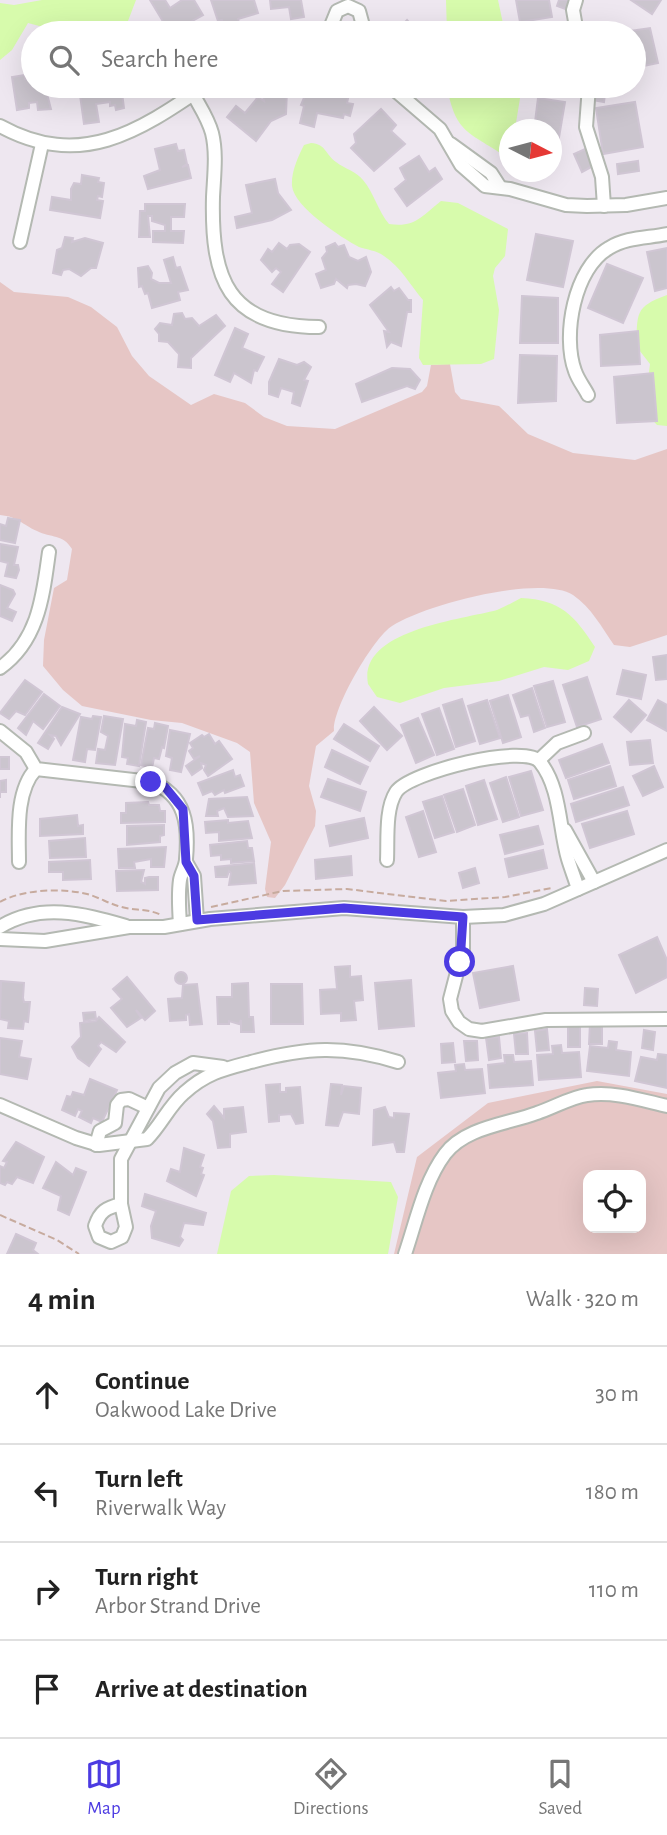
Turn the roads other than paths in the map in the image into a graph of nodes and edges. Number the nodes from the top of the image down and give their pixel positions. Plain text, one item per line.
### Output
1 (576, 0) edge
2 (333, 21) edge
3 (362, 21) edge
4 (575, 21) edge
5 (187, 98) edge
6 (195, 98) edge
7 (404, 98) edge
8 (588, 98) edge
9 (0, 125) edge
10 (41, 144) junction
11 (667, 198) edge
12 (604, 206) junction
13 (667, 234) edge
14 (20, 242) dead end
15 (319, 327) dead end
16 (589, 395) dead end
17 (49, 552) dead end
18 (0, 668) edge
19 (0, 731) edge
20 (584, 733) dead end
21 (539, 760) junction
22 (36, 769) junction
23 (565, 830) junction
24 (667, 850) edge
25 (667, 857) edge
26 (387, 860) dead end
27 (19, 862) dead end
28 (186, 862) junction
29 (640, 863) junction
30 (594, 882) junction
31 (578, 889) junction
32 (463, 917) junction
33 (197, 920) junction
34 (180, 924) junction
35 (0, 927) edge
36 (130, 927) junction
37 (0, 939) edge
38 (667, 1018) edge
39 (398, 1062) dead end
40 (223, 1067) junction
41 (0, 1105) edge
42 (667, 1106) edge
43 (148, 1108) junction
44 (128, 1142) junction
45 (96, 1144) junction
46 (121, 1204) dead end
47 (405, 1254) edge

1 - 4 street
2 - 3 street
5 - 10 street
6 - 15 street
7 - 12 street
8 - 12 street
9 - 10 street
10 - 14 street
11 - 12 street
13 - 16 street
17 - 18 street
19 - 22 street
20 - 21 street
21 - 23 street
21 - 26 street
22 - 27 street
22 - 28 street
23 - 30 street
23 - 31 street
24 - 29 street
25 - 29 street
28 - 33 street
28 - 34 street
29 - 30 street
30 - 31 street
31 - 32 street
32 - 33 street
32 - 38 street
33 - 34 street
34 - 36 street
35 - 36 street
36 - 37 street
39 - 40 street
40 - 43 street
40 - 44 street
41 - 45 street
42 - 47 street
43 - 44 street
43 - 45 street
44 - 45 street
44 - 46 street

